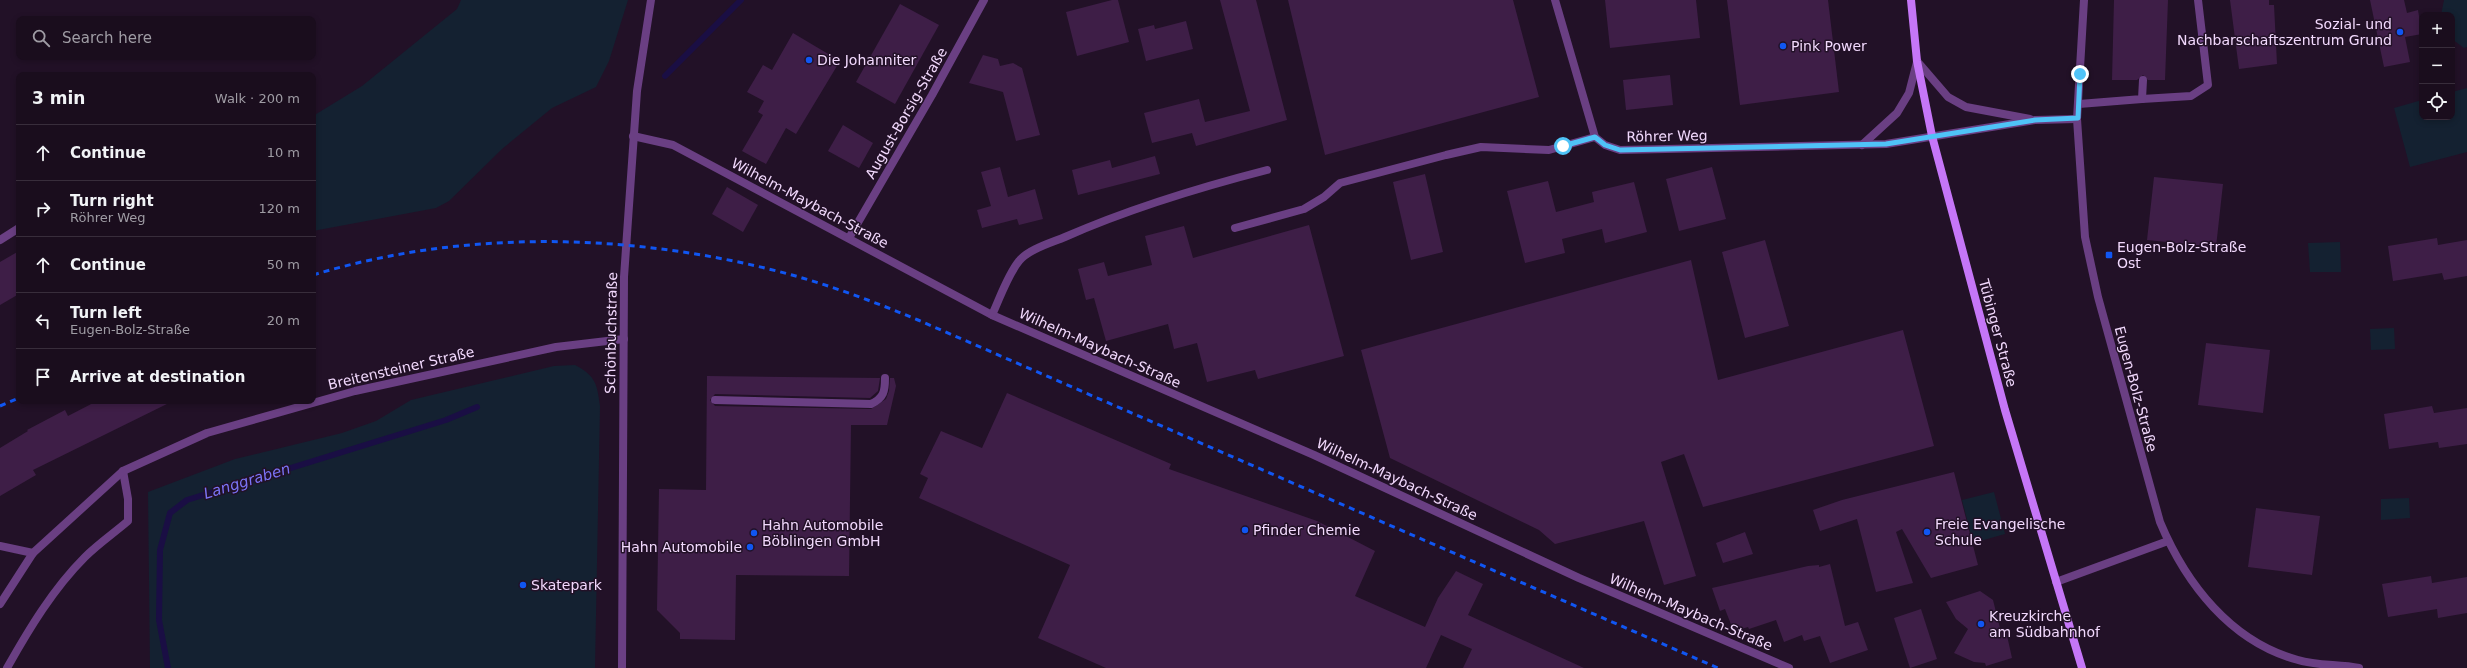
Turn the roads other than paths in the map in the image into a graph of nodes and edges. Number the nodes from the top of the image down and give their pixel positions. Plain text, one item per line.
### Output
1 (651, 0) edge
2 (984, 0) edge
3 (1554, 0) edge
4 (1911, 0) edge
5 (2084, 0) edge
6 (2198, 0) edge
7 (1918, 61) junction
8 (2143, 80) dead end
9 (2142, 99) junction
10 (2078, 104) junction
11 (2078, 118) junction
12 (2035, 120) junction
13 (633, 136) junction
14 (1932, 136) junction
15 (1595, 137) junction
16 (1862, 145) junction
17 (1267, 170) dead end
18 (1234, 228) dead end
19 (16, 230) edge
20 (849, 238) junction
21 (0, 240) edge
22 (992, 315) junction
23 (624, 339) junction
24 (886, 378) dead end
25 (715, 400) dead end
26 (316, 402) edge
27 (308, 404) edge
28 (123, 472) junction
29 (2168, 541) junction
30 (0, 546) edge
31 (33, 553) junction
32 (2056, 582) junction
33 (0, 604) edge
34 (7, 668) edge
35 (622, 668) edge
36 (1789, 668) edge
37 (2082, 668) edge
38 (2359, 668) edge

1 - 13 street, Schönbuchstraße
2 - 20 street, August-Borsig-Straße
3 - 15 street
4 - 7 main road, Tübinger Straße
5 - 10 street, Eugen-Bolz-Straße
6 - 9 street
7 - 12 street
7 - 14 main road, Tübinger Straße
7 - 16 street
8 - 9 street
9 - 10 street
10 - 11 street, Eugen-Bolz-Straße
11 - 12 street
11 - 29 street, Eugen-Bolz-Straße
12 - 14 street, Röhrer Weg
13 - 20 street, Wilhelm-Maybach-Straße
13 - 23 street, Schönbuchstraße
14 - 16 street, Röhrer Weg
14 - 32 main road, Tübinger Straße
15 - 16 street, Röhrer Weg
15 - 18 street
17 - 22 street
19 - 21 street
20 - 22 street, Wilhelm-Maybach-Straße
22 - 36 street, Wilhelm-Maybach-Straße
23 - 26 street, Breitensteiner Straße
23 - 35 street, Schönbuchstraße
24 - 25 street
27 - 28 street, Breitensteiner Straße
28 - 31 street, Breitensteiner Straße
28 - 34 street
29 - 32 street
29 - 38 street, Eugen-Bolz-Straße
30 - 31 street
31 - 33 street, Breitensteiner Straße
32 - 37 main road, Tübinger Straße

